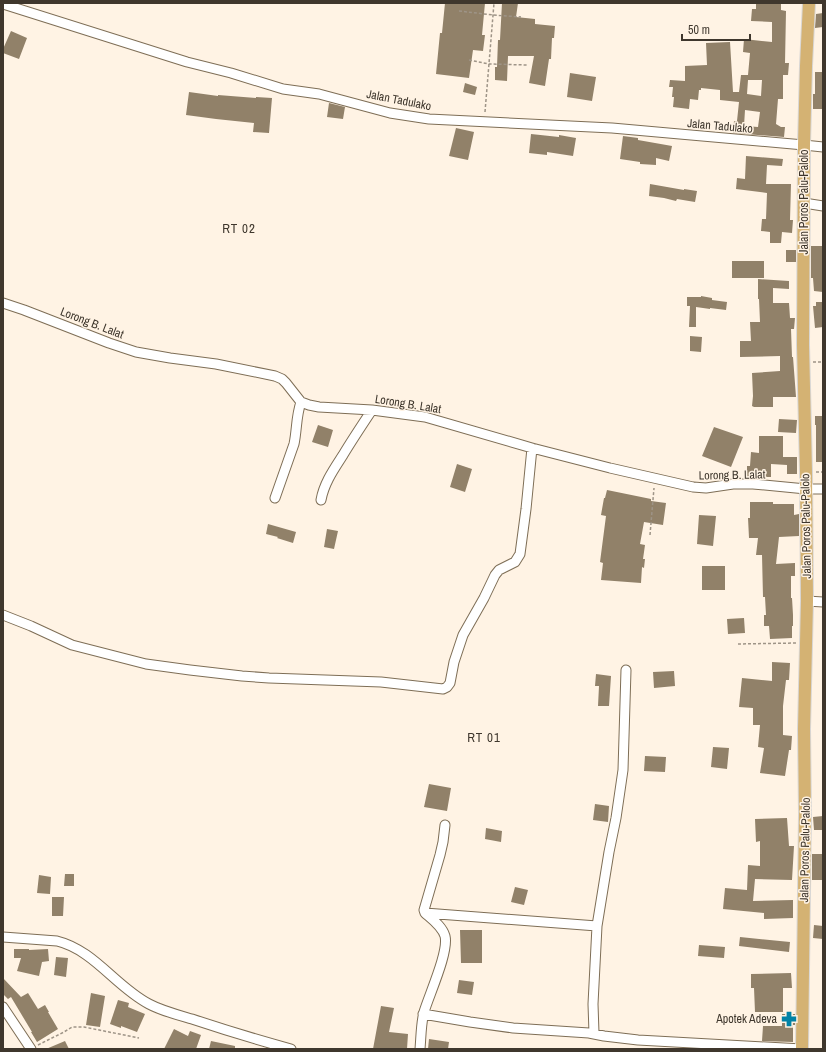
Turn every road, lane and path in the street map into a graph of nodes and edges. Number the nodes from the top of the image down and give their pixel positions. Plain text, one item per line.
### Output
1 (494, 3) edge
2 (809, 3) edge
3 (3, 4) edge
4 (459, 11) dead end
5 (493, 15) junction
6 (521, 17) dead end
7 (469, 60) dead end
8 (489, 64) junction
9 (528, 65) dead end
10 (484, 122) junction
11 (804, 145) junction
12 (823, 147) edge
13 (804, 203) junction
14 (823, 206) edge
15 (3, 303) edge
16 (301, 402) junction
17 (372, 410) junction
18 (532, 448) junction
19 (655, 478) junction
20 (806, 489) junction
21 (823, 489) edge
22 (275, 498) dead end
23 (321, 500) dead end
24 (650, 535) dead end
25 (807, 601) junction
26 (823, 602) edge
27 (3, 615) edge
28 (806, 643) junction
29 (738, 644) dead end
30 (626, 670) dead end
31 (445, 825) dead end
32 (425, 913) junction
33 (597, 926) junction
34 (3, 937) edge
35 (3, 1007) edge
36 (423, 1014) junction
37 (594, 1033) junction
38 (139, 1038) dead end
39 (31, 1049) edge
40 (291, 1049) edge
41 (420, 1049) edge
42 (802, 1049) edge

1 - 5 path
2 - 11 main road, Jalan Poros Palu-Palolo
3 - 10 street, Jalan Tadulako
4 - 5 path
5 - 6 path
5 - 8 path
7 - 8 path
8 - 9 path
8 - 10 path
10 - 11 street, Jalan Tadulako
11 - 12 street, Jalan Tadulako
11 - 13 main road, Jalan Poros Palu-Palolo
13 - 14 street
13 - 20 main road, Jalan Poros Palu-Palolo
15 - 16 street, Lorong B. Lalat
16 - 17 street, Lorong B. Lalat
16 - 22 street
17 - 18 street, Lorong B. Lalat
17 - 23 street
18 - 19 street, Lorong B. Lalat
18 - 27 street
19 - 20 street, Lorong B. Lalat
19 - 24 path
20 - 21 street, Lorong B. Lalat
20 - 25 main road, Jalan Poros Palu-Palolo
25 - 26 street
25 - 28 main road, Jalan Poros Palu-Palolo
28 - 29 path
28 - 42 main road, Jalan Poros Palu-Palolo
30 - 33 street
31 - 32 street
32 - 33 street
32 - 36 street
33 - 37 street
34 - 40 street
35 - 39 street
36 - 37 street
36 - 41 street
37 - 42 street
38 - 39 path

